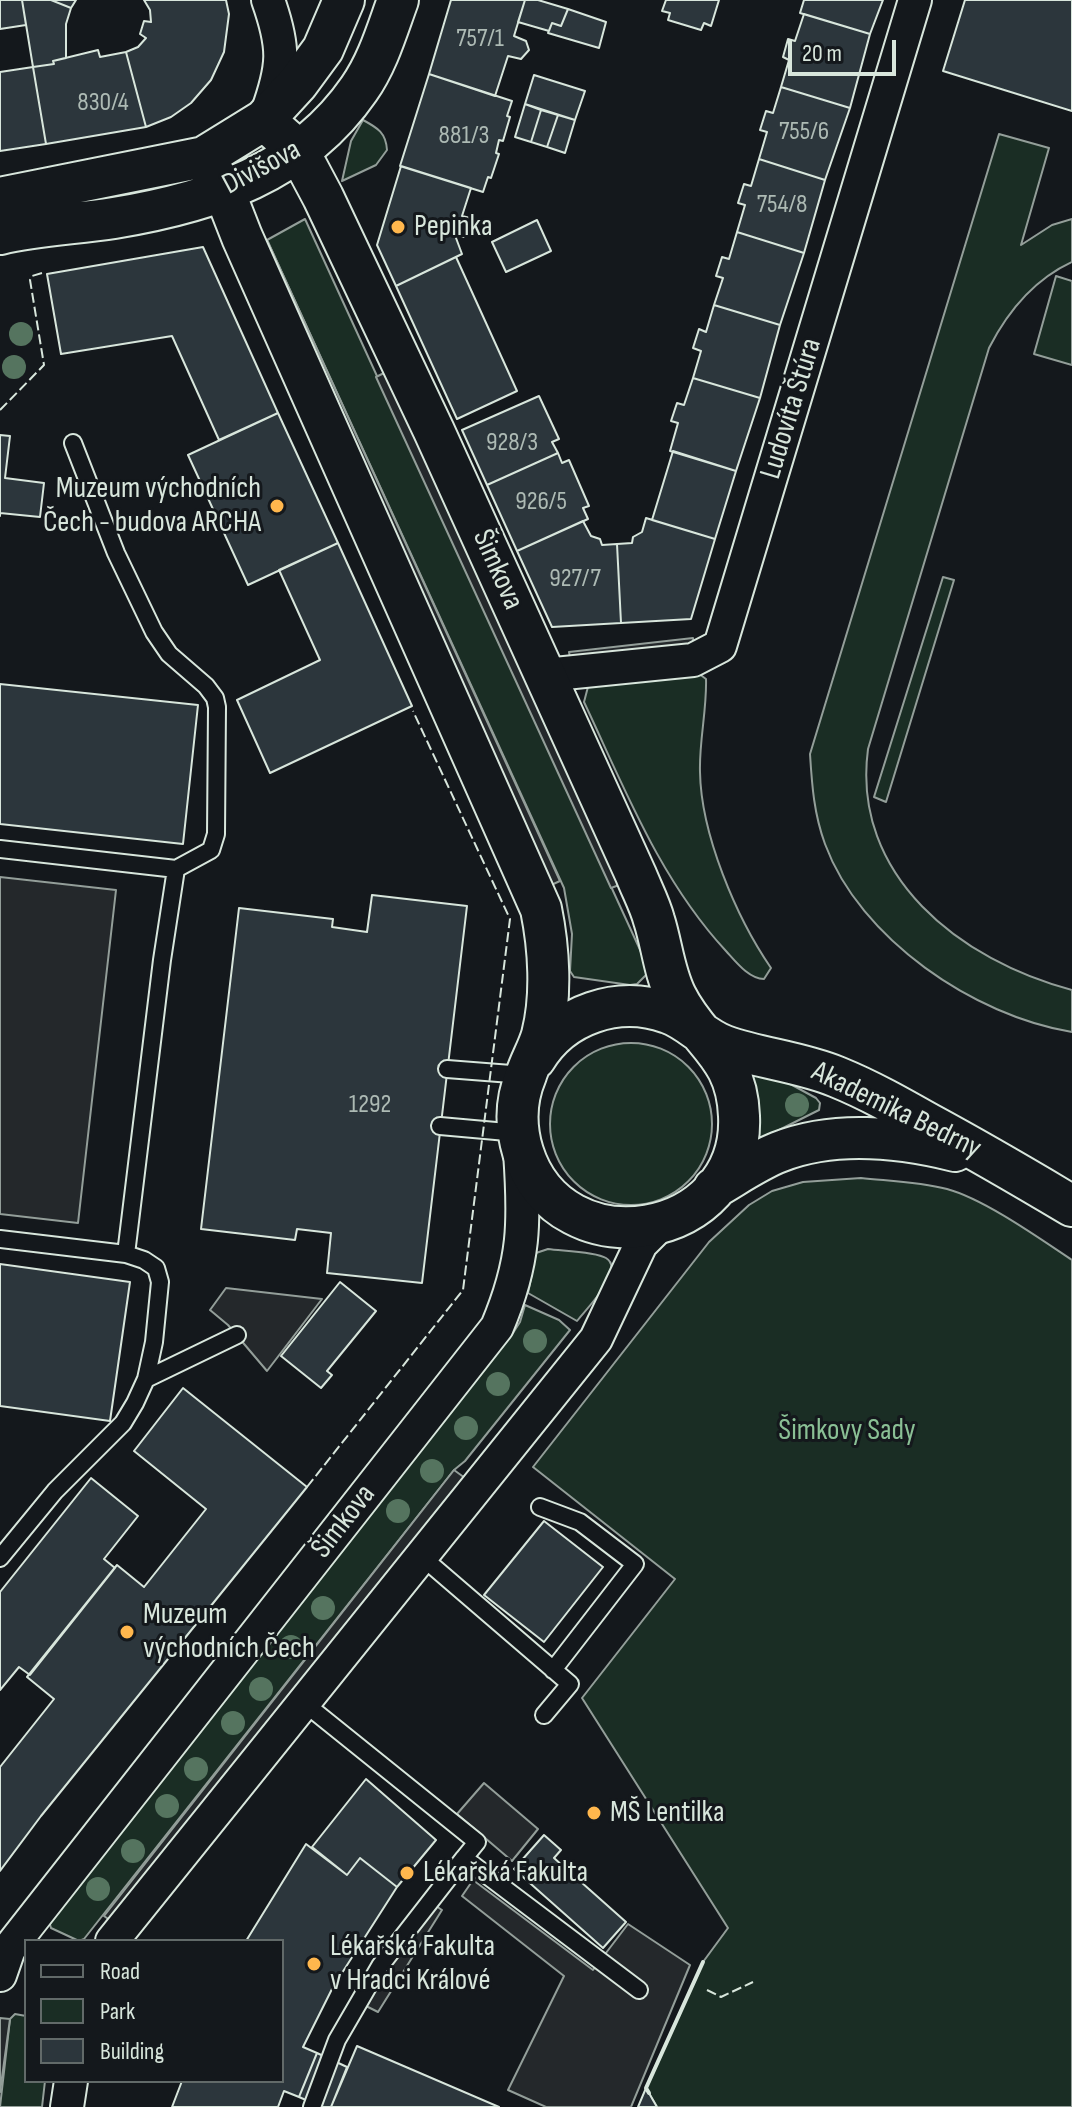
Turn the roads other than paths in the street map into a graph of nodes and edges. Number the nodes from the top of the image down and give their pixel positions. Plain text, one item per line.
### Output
1 (268, 0) edge
2 (344, 0) edge
3 (398, 0) edge
4 (915, 0) edge
5 (264, 120) junction
6 (298, 150) junction
7 (204, 157) junction
8 (224, 191) junction
9 (0, 198) edge
10 (0, 234) edge
11 (73, 443) dead end
12 (545, 675) junction
13 (0, 849) edge
14 (176, 869) junction
15 (703, 1034) junction
16 (447, 1069) dead end
17 (526, 1075) junction
18 (440, 1126) dead end
19 (518, 1133) junction
20 (998, 1162) junction
21 (714, 1188) junction
22 (1072, 1206) edge
23 (662, 1223) junction
24 (0, 1239) edge
25 (126, 1254) junction
26 (237, 1335) dead end
27 (146, 1379) junction
28 (540, 1507) dead end
29 (421, 1556) junction
30 (0, 1558) edge
31 (553, 1670) junction
32 (303, 1702) junction
33 (544, 1715) dead end
34 (464, 1858) junction
35 (114, 1939) edge
36 (9, 1956) edge
37 (639, 1990) dead end
38 (71, 2083) edge
39 (67, 2107) edge
40 (312, 2107) edge

1 - 5 street
2 - 5 street, Divišova
3 - 6 street, Divišova
4 - 12 street, Ludovíta Štúra
5 - 6 street, Šimkova
5 - 7 street, Divišova
6 - 8 street, Divišova
6 - 12 street, Šimkova
7 - 8 street, Šimkova
7 - 9 street, Divišova
8 - 10 street, Divišova
8 - 17 street, Šimkova
11 - 14 lane
12 - 15 street, Šimkova
13 - 14 lane
14 - 25 lane
15 - 17 street, Šimkova
15 - 20 street, Akademika Bedrny
15 - 21 street, Šimkova
16 - 17 lane
17 - 19 street, Šimkova
18 - 19 lane
19 - 23 street, Šimkova
19 - 36 street, Šimkova
20 - 21 street, Akademika Bedrny
20 - 22 street, Akademika Bedrny
21 - 23 street, Šimkova
23 - 29 street, Šimkova
24 - 25 lane
25 - 27 lane
26 - 27 lane
27 - 30 lane
28 - 31 lane
29 - 31 lane
29 - 32 street, Šimkova
31 - 33 lane
32 - 34 lane
32 - 35 street, Šimkova
34 - 37 lane
34 - 40 lane
38 - 39 street

